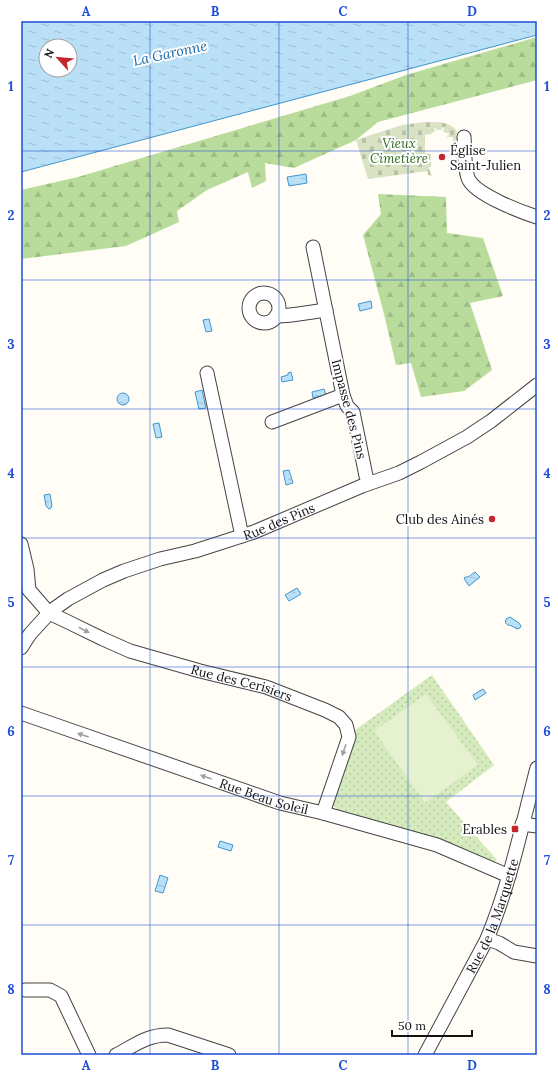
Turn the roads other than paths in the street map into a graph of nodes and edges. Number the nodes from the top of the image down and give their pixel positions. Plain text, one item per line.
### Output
1 (464, 137) dead end
2 (537, 217) edge
3 (313, 247) dead end
4 (326, 310) junction
5 (276, 316) dead end
6 (207, 372) dead end
7 (537, 385) edge
8 (343, 395) junction
9 (272, 422) dead end
10 (369, 483) junction
11 (242, 536) junction
12 (21, 544) edge
13 (25, 594) edge
14 (48, 613) junction
15 (21, 648) edge
16 (21, 713) edge
17 (537, 768) edge
18 (323, 813) junction
19 (522, 824) junction
20 (537, 826) edge
21 (509, 876) junction
22 (487, 939) junction
23 (537, 956) edge
24 (25, 990) dead end
25 (89, 1055) edge
26 (117, 1055) edge
27 (229, 1055) edge
28 (425, 1055) edge

1 - 2 street
3 - 4 street, Impasse des Pins
4 - 5 street
4 - 8 street, Impasse des Pins
6 - 11 street
7 - 10 street, Rue des Pins
8 - 9 street
8 - 10 street, Impasse des Pins
10 - 11 street, Rue des Pins
11 - 14 street, Rue des Pins
12 - 13 street
13 - 14 street
14 - 15 street, Rue des Pins
14 -> 18 street, Rue des Cerisiers
18 -> 16 street, Rue Beau Soleil
17 - 19 street, Rue de la Marquette
18 - 21 street, Rue Beau Soleil
19 - 20 street
19 - 21 street, Rue de la Marquette
21 - 22 street, Rue de la Marquette
22 - 23 street
22 - 28 street, Rue de la Marquette
24 - 25 street
26 - 27 street

